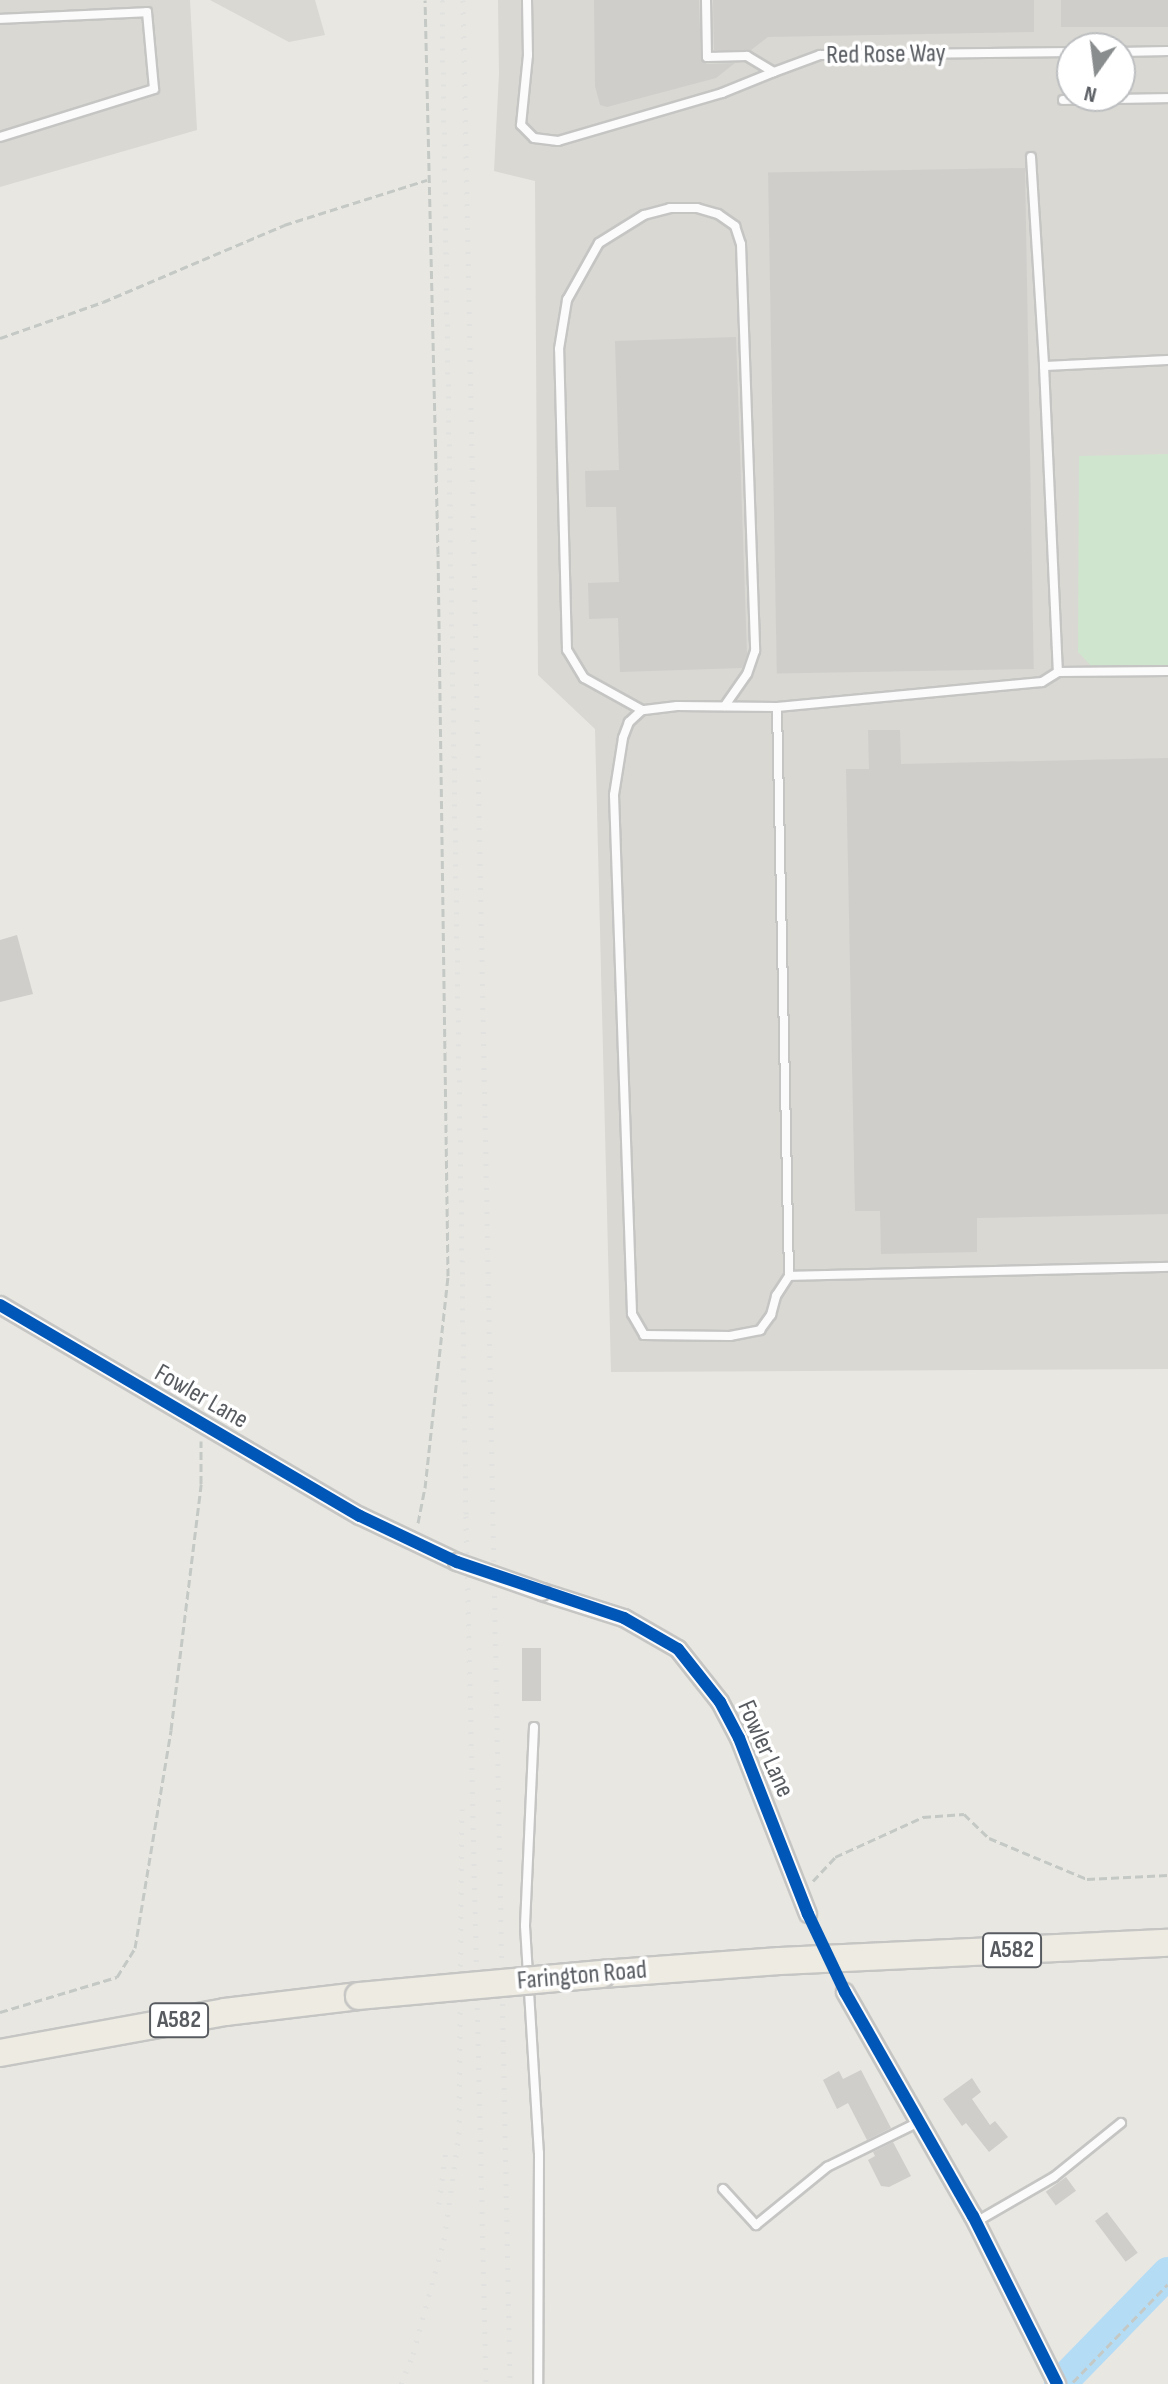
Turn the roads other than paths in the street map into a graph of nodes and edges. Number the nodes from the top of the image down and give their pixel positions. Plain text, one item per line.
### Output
1 (527, 0) edge
2 (706, 0) edge
3 (0, 19) edge
4 (1168, 51) edge
5 (1056, 52) edge
6 (1136, 52) edge
7 (774, 72) junction
8 (1168, 98) edge
9 (1136, 99) edge
10 (0, 137) edge
11 (1031, 157) dead end
12 (1168, 360) edge
13 (1044, 366) junction
14 (1168, 671) edge
15 (1058, 672) junction
16 (725, 706) junction
17 (777, 707) junction
18 (642, 710) junction
19 (1168, 1267) edge
20 (789, 1276) junction
21 (0, 1305) edge
22 (534, 1727) dead end
23 (808, 1914) dead end
24 (1168, 1943) edge
25 (845, 1992) dead end
26 (0, 2053) edge
27 (919, 2122) junction
28 (1121, 2123) dead end
29 (723, 2189) dead end
30 (976, 2222) junction
31 (1054, 2378) edge
32 (538, 2384) edge

1 - 7 lane, Red Rose Way
2 - 7 lane
3 - 10 lane
4 - 6 lane
5 - 7 lane, Red Rose Way
8 - 9 lane
11 - 13 lane
12 - 13 lane
13 - 15 lane
14 - 15 lane
15 - 17 lane
16 - 17 lane
16 - 18 lane
16 - 18 lane
17 - 20 lane
18 - 20 lane
19 - 20 lane
21 - 23 street, Fowler Lane, bridge
22 - 32 lane
24 - 26 highway, Farington Road / A582, bridge
25 - 27 street
27 - 29 lane
27 - 30 street
28 - 30 lane
30 - 31 street

